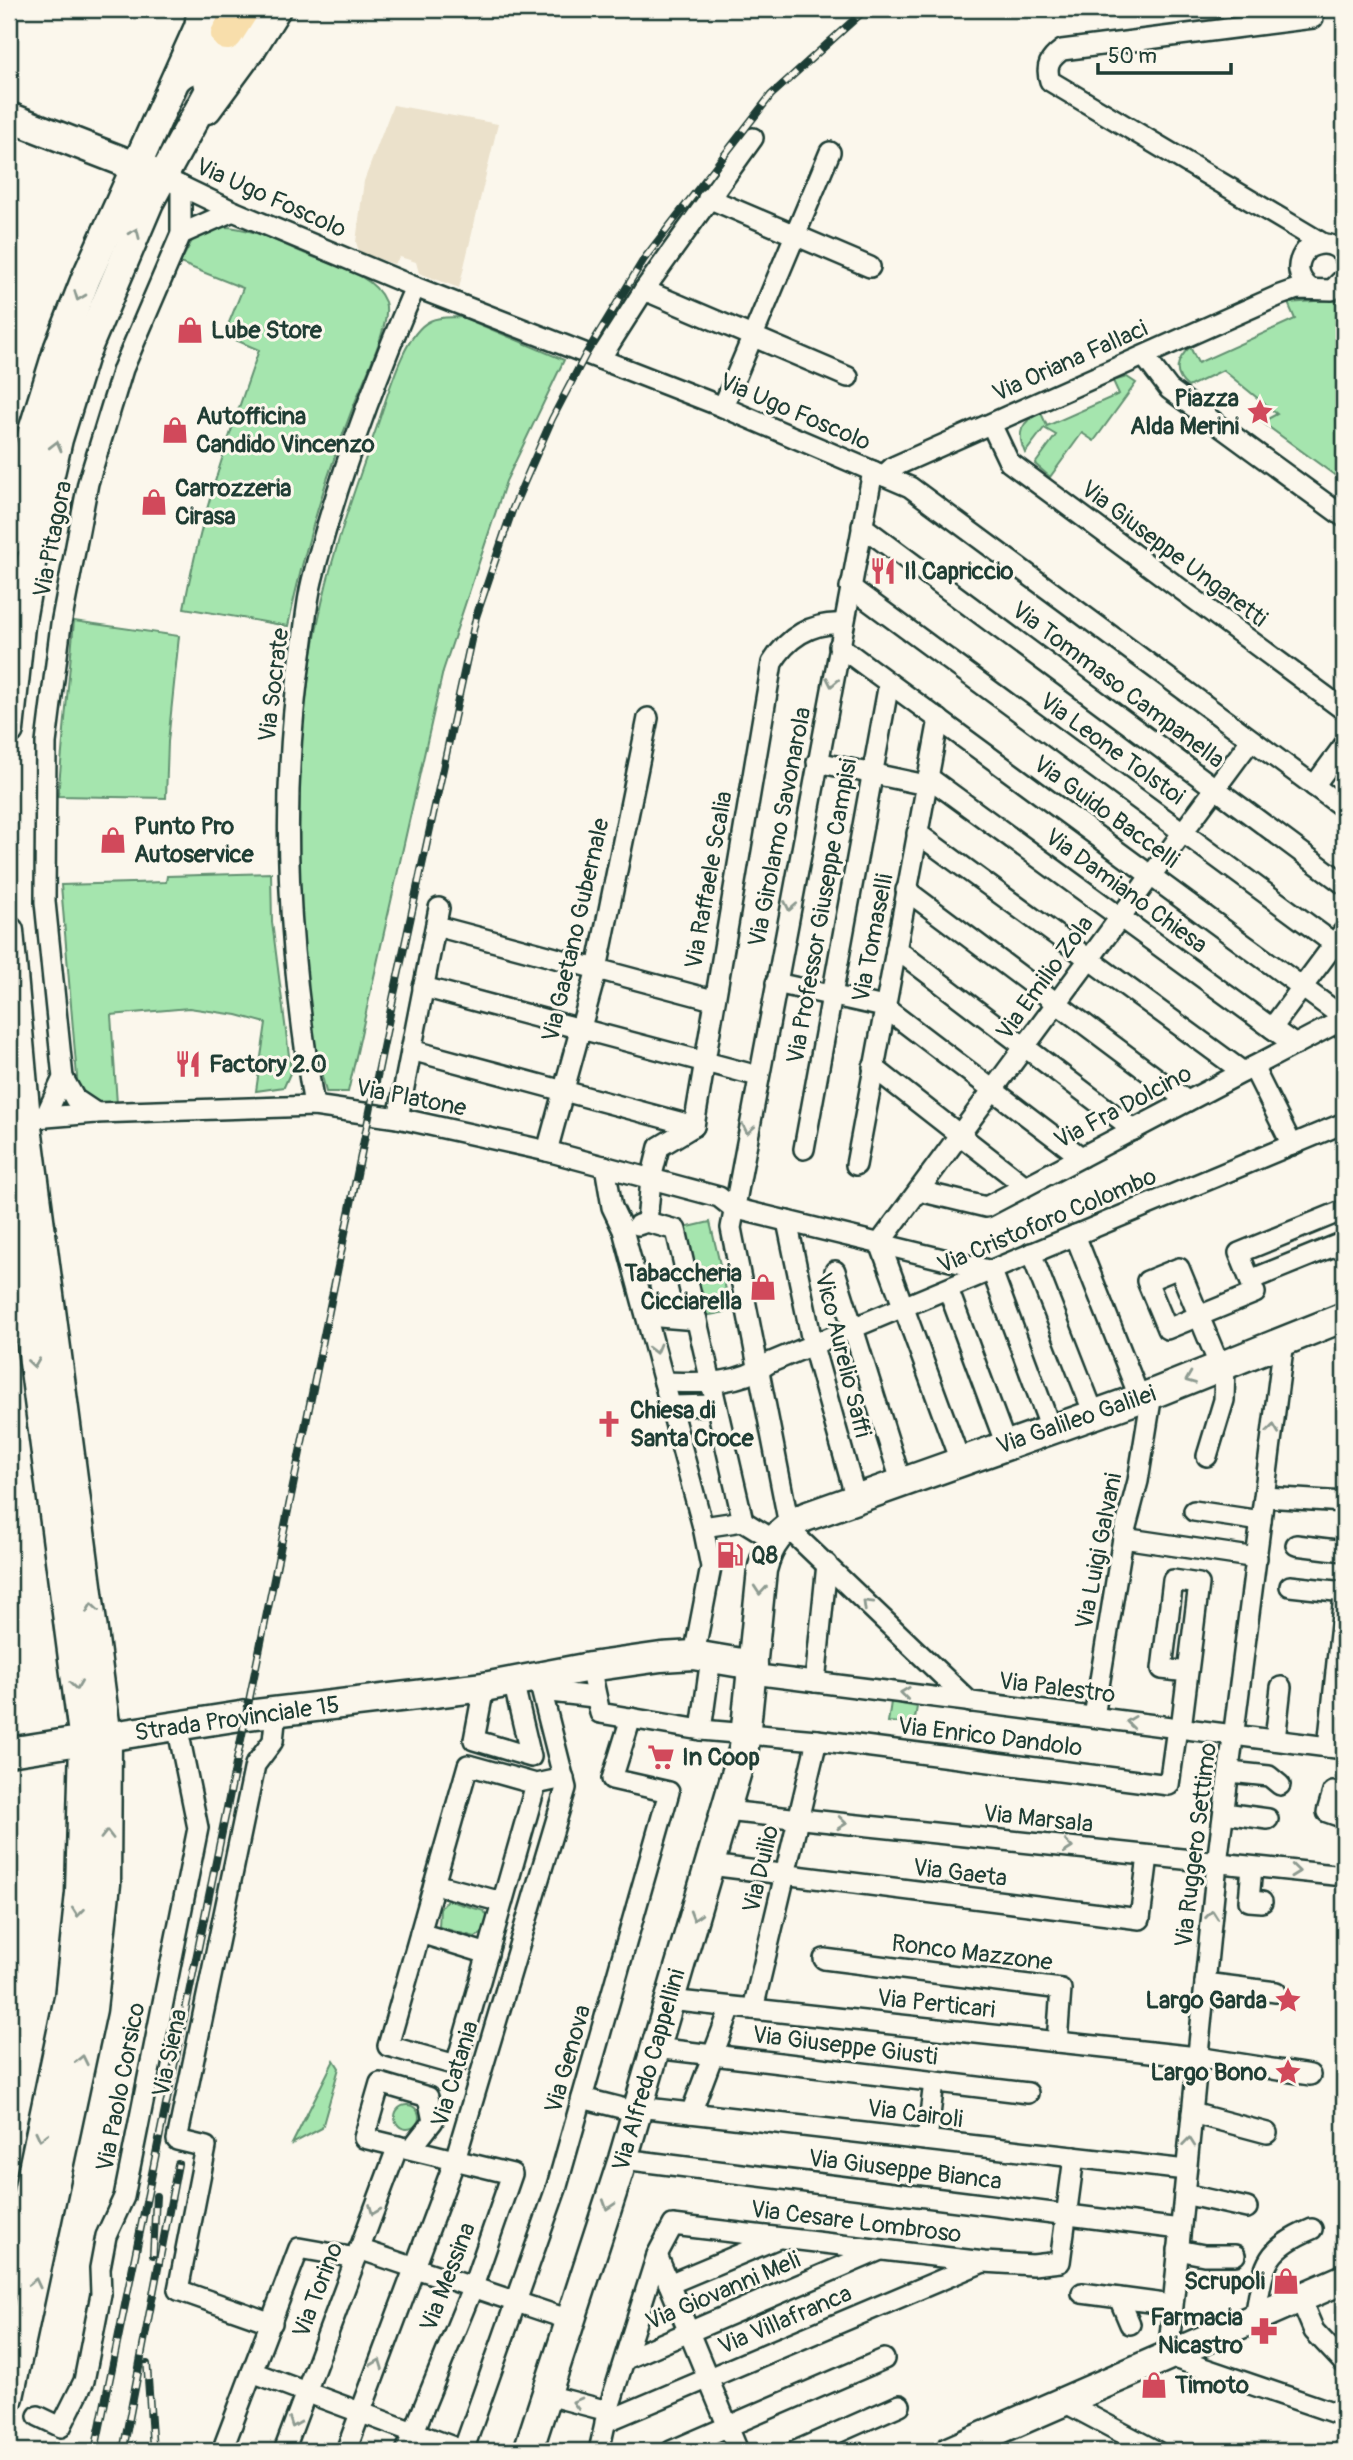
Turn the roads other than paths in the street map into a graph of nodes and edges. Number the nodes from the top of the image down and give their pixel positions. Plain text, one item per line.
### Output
1 (276, 9) edge
2 (1313, 18) dead end
3 (225, 24) edge
4 (177, 78) junction
5 (9, 117) edge
6 (753, 138) dead end
7 (180, 145) junction
8 (830, 152) dead end
9 (160, 176) junction
10 (708, 198) junction
11 (233, 211) junction
12 (1275, 214) junction
13 (181, 234) junction
14 (794, 235) junction
15 (1322, 243) junction
16 (1344, 255) edge
17 (1300, 262) junction
18 (870, 267) dead end
19 (1344, 279) edge
20 (415, 287) junction
21 (644, 289) junction
22 (1311, 289) junction
23 (1280, 295) junction
24 (752, 336) junction
25 (1144, 355) junction
26 (600, 359) junction
27 (849, 377) dead end
28 (723, 407) junction
29 (990, 424) junction
30 (878, 473) junction
31 (1344, 516) edge
32 (862, 526) junction
33 (9, 541) edge
34 (850, 587) junction
35 (844, 624) junction
36 (839, 646) junction
37 (889, 683) junction
38 (1344, 710) edge
39 (648, 718) dead end
40 (939, 719) junction
41 (9, 730) edge
42 (1251, 740) junction
43 (1344, 745) edge
44 (817, 762) junction
45 (872, 774) junction
46 (927, 781) junction
47 (1314, 786) junction
48 (1216, 788) junction
49 (1344, 808) edge
50 (1183, 832) junction
51 (917, 833) junction
52 (1151, 876) junction
53 (1344, 884) edge
54 (906, 890) junction
55 (1120, 917) junction
56 (9, 931) edge
57 (1341, 942) edge
58 (896, 949) junction
59 (1089, 959) junction
60 (597, 969) junction
61 (776, 983) junction
62 (424, 987) junction
63 (1303, 987) junction
64 (831, 995) junction
65 (713, 1000) junction
66 (1057, 1003) junction
67 (884, 1007) junction
68 (1344, 1019) edge
69 (1272, 1028) junction
70 (579, 1029) junction
71 (1295, 1045) junction
72 (1024, 1047) junction
73 (411, 1050) junction
74 (705, 1061) junction
75 (873, 1068) junction
76 (1248, 1070) junction
77 (758, 1076) junction
78 (63, 1078) junction
79 (993, 1090) junction
80 (563, 1091) junction
81 (1187, 1101) junction
82 (314, 1106) junction
83 (96, 1113) junction
84 (398, 1118) junction
85 (27, 1119) edge
86 (1344, 1123) edge
87 (694, 1126) junction
88 (1133, 1130) junction
89 (960, 1135) junction
90 (1292, 1145) junction
91 (804, 1149) dead end
92 (547, 1152) junction
93 (1081, 1157) junction
94 (598, 1164) junction
95 (856, 1165) dead end
96 (9, 1174) edge
97 (652, 1175) junction
98 (1025, 1186) junction
99 (919, 1191) junction
100 (738, 1204) junction
101 (1344, 1210) edge
102 (787, 1221) junction
103 (648, 1222) junction
104 (623, 1230) junction
105 (1075, 1235) junction
106 (1344, 1242) edge
107 (880, 1245) junction
108 (1031, 1253) junction
109 (835, 1271) dead end
110 (992, 1271) junction
111 (1250, 1280) junction
112 (948, 1289) junction
113 (905, 1309) junction
114 (647, 1316) junction
115 (1199, 1317) junction
116 (1344, 1317) edge
117 (697, 1320) junction
118 (854, 1330) junction
119 (1284, 1341) junction
120 (813, 1346) junction
121 (1222, 1366) junction
122 (765, 1367) junction
123 (664, 1382) junction
124 (712, 1384) junction
125 (1146, 1397) junction
126 (716, 1405) junction
127 (671, 1406) junction
128 (1094, 1414) junction
129 (1051, 1430) junction
130 (1006, 1445) junction
131 (1207, 1456) dead end
132 (960, 1461) junction
133 (901, 1482) junction
134 (1265, 1497) junction
135 (856, 1499) junction
136 (1344, 1502) edge
137 (1194, 1511) dead end
138 (743, 1521) junction
139 (1261, 1521) junction
140 (704, 1527) junction
141 (791, 1529) junction
142 (1123, 1538) junction
143 (1296, 1545) dead end
144 (1344, 1551) edge
145 (1257, 1558) junction
146 (827, 1564) junction
147 (1199, 1584) dead end
148 (1290, 1586) dead end
149 (1344, 1594) edge
150 (703, 1657) junction
151 (590, 1667) junction
152 (755, 1675) junction
153 (814, 1682) junction
154 (1281, 1687) dead end
155 (475, 1688) junction
156 (535, 1688) junction
157 (594, 1698) junction
158 (970, 1702) junction
159 (276, 1712) junction
160 (1094, 1717) junction
161 (631, 1718) junction
162 (177, 1726) junction
163 (1179, 1728) junction
164 (701, 1730) junction
165 (746, 1734) junction
166 (1234, 1735) junction
167 (96, 1740) junction
168 (817, 1740) junction
169 (1275, 1740) junction
170 (1336, 1748) edge
171 (9, 1752) edge
172 (1230, 1772) junction
173 (564, 1778) junction
174 (536, 1784) junction
175 (1280, 1785) dead end
176 (1333, 1792) dead end
177 (726, 1811) junction
178 (1224, 1813) junction
179 (799, 1818) junction
180 (1344, 1818) edge
181 (1268, 1819) dead end
182 (1149, 1856) junction
183 (1217, 1863) junction
184 (710, 1865) junction
185 (1252, 1867) junction
186 (785, 1876) junction
187 (1344, 1877) edge
188 (434, 1884) junction
189 (502, 1902) junction
190 (1262, 1902) dead end
191 (420, 1933) junction
192 (488, 1954) junction
193 (824, 1959) dead end
194 (1205, 1983) junction
195 (1276, 1992) dead end
196 (669, 2000) junction
197 (730, 2007) junction
198 (753, 2009) junction
199 (1057, 2042) junction
200 (655, 2048) junction
201 (713, 2055) junction
202 (1197, 2057) junction
203 (1310, 2075) dead end
204 (934, 2082) junction
205 (1028, 2094) dead end
206 (582, 2098) junction
207 (637, 2110) junction
208 (691, 2113) junction
209 (1192, 2113) junction
210 (1267, 2133) dead end
211 (927, 2140) junction
212 (1074, 2157) junction
213 (623, 2159) junction
214 (455, 2160) junction
215 (1186, 2170) junction
216 (1184, 2194) junction
217 (1247, 2208) dead end
218 (1068, 2216) junction
219 (1180, 2229) junction
220 (1312, 2230) dead end
221 (777, 2238) junction
222 (1178, 2249) junction
223 (879, 2250) junction
224 (358, 2254) junction
225 (657, 2255) junction
226 (1235, 2255) dead end
227 (984, 2262) junction
228 (414, 2269) junction
229 (1344, 2279) edge
230 (9, 2283) edge
231 (669, 2284) junction
232 (472, 2289) junction
233 (1082, 2293) dead end
234 (1119, 2298) junction
235 (1300, 2298) junction
236 (517, 2303) junction
237 (1172, 2305) junction
238 (1255, 2317) junction
239 (570, 2320) junction
240 (272, 2323) junction
241 (1130, 2324) dead end
242 (689, 2332) junction
243 (1168, 2356) junction
244 (626, 2359) junction
245 (884, 2359) dead end
246 (1344, 2363) edge
247 (252, 2372) junction
248 (708, 2379) junction
249 (306, 2392) junction
250 (547, 2395) junction
251 (9, 2397) edge
252 (1064, 2402) junction
253 (900, 2405) dead end
254 (360, 2412) junction
255 (38, 2416) dead end
256 (606, 2416) junction
257 (1344, 2416) edge
258 (728, 2427) junction
259 (413, 2432) junction
260 (1147, 2449) edge
261 (222, 2451) edge
262 (284, 2451) edge
263 (346, 2451) edge
264 (405, 2451) edge
265 (463, 2451) edge
266 (528, 2451) edge
267 (599, 2451) edge
268 (671, 2451) edge
269 (738, 2451) edge
270 (796, 2451) edge
271 (950, 2451) edge

1 - 3 street
2 - 12 street
3 - 4 street
3 - 7 street
4 - 7 street
4 - 9 street
5 - 9 street
6 - 10 street
7 - 9 street
8 - 14 street
9 - 11 street, Via Ugo Foscolo
9 - 13 street
9 -> 33 street
41 -> 9 street
10 - 14 street
10 - 21 street
11 - 13 street
11 - 20 street, Via Ugo Foscolo
12 - 15 street
12 - 17 street
13 - 78 street, Via Pitagora
14 - 18 street
14 - 24 street
15 - 16 street
15 - 17 street
17 - 22 street
17 - 23 street
19 - 22 street, Via Oriana Fallaci
20 - 26 street, Via Ugo Foscolo
20 - 82 street, Via Socrate
21 - 24 street
21 - 26 street
22 - 23 street, Via Oriana Fallaci
23 - 25 street, Via Oriana Fallaci
24 - 27 street
24 - 28 street
25 - 29 street, Via Oriana Fallaci
25 - 31 street
26 - 28 street, Via Ugo Foscolo
28 - 30 street, Via Ugo Foscolo
29 - 30 street, Via Oriana Fallaci
29 - 38 street, Via Giuseppe Ungaretti
30 - 32 street, Via Girolamo Savonarola
30 - 42 street, Via Ugo Foscolo
32 - 34 street, Via Girolamo Savonarola
32 - 48 street, Via Tommaso Campanella
34 - 35 street, Via Girolamo Savonarola
34 - 50 street, Via Leone Tolstoi
35 - 36 street, Via Girolamo Savonarola
35 - 65 street, Via Raffaele Scalia
36 - 37 street, Via Guido Baccelli
36 -> 44 street, Via Girolamo Savonarola
37 - 40 street, Via Guido Baccelli
37 - 45 street, Via Professor Giuseppe Campisi
39 - 60 street, Via Gaetano Gubernale
40 - 46 street, Via Tomaselli
40 - 52 street, Via Guido Baccelli
42 - 47 street, Via Ugo Foscolo
42 - 48 street, Via Emilio Zola
43 - 47 street
44 - 45 street
44 -> 61 street, Via Girolamo Savonarola
45 - 46 street
45 - 64 street, Via Professor Giuseppe Campisi
46 - 51 street, Via Tomaselli
46 - 55 street, Via Damiano Chiesa
47 - 49 street, Via Ugo Foscolo
48 - 50 street, Via Emilio Zola
48 - 53 street, Via Tommaso Campanella
50 - 52 street, Via Emilio Zola
50 - 57 street, Via Leone Tolstoi
51 - 54 street, Via Tomaselli
51 - 59 street
52 - 55 street, Via Emilio Zola
52 - 63 street, Via Guido Baccelli
54 - 58 street, Via Tomaselli
54 - 66 street
55 - 59 street, Via Emilio Zola
55 - 69 street, Via Damiano Chiesa
56 - 85 street
57 - 63 street
58 - 67 street, Via Tomaselli
58 - 72 street
59 - 66 street, Via Emilio Zola
59 - 76 street
60 - 62 street
60 - 65 street
60 - 70 street, Via Gaetano Gubernale
61 - 64 street
61 - 77 street, Via Girolamo Savonarola
62 - 70 street
62 - 73 street
63 - 68 street, Via Guido Baccelli
63 - 69 street
64 - 67 street
64 - 91 street, Via Professor Giuseppe Campisi
65 - 74 street, Via Raffaele Scalia
66 - 72 street, Via Emilio Zola
66 - 81 street
67 - 75 street, Via Tomaselli
67 - 79 street
68 - 71 street, Via Fra Dolcino
69 - 71 street, Via Damiano Chiesa
70 - 74 street
70 - 80 street, Via Gaetano Gubernale
71 - 76 street, Via Fra Dolcino
72 - 79 street, Via Emilio Zola
72 - 88 street
73 - 80 street
73 - 84 street
74 - 77 street
74 - 87 street, Via Raffaele Scalia
75 - 89 street
75 - 95 street, Via Tomaselli
76 - 81 street, Via Fra Dolcino
76 - 90 street
77 -> 100 street, Via Girolamo Savonarola
78 - 83 street
78 - 85 street
79 - 89 street, Via Emilio Zola
79 - 93 street
80 - 87 street
80 - 92 street, Via Gaetano Gubernale
81 - 88 street, Via Fra Dolcino
82 - 83 street, Via Platone
82 - 84 street, Via Platone
83 - 85 street, Via Platone
84 - 92 street, Via Platone
167 -> 85 street
86 - 90 street, Via Cristoforo Colombo
87 - 97 street
88 - 93 street, Via Fra Dolcino
89 - 98 street
89 - 99 street, Via Emilio Zola
90 - 105 street, Via Cristoforo Colombo
92 - 94 street, Via Platone
93 - 98 street, Via Fra Dolcino
94 - 97 street, Via Platone
94 - 104 street
96 -> 167 street
97 - 100 street, Via Platone
97 - 103 street
98 - 99 street, Via Fra Dolcino
99 - 107 street, Via Emilio Zola
100 - 102 street, Via Platone
100 - 122 street, Via Girolamo Savonarola
101 - 111 street
102 - 107 street, Via Platone
102 - 120 street, Vico Aurelio Saffi
103 - 104 street
103 - 117 street
104 - 114 street
105 - 108 street, Via Cristoforo Colombo
105 - 125 street
106 - 111 street
107 - 110 street, Via Platone
107 - 113 street
108 - 110 street, Via Cristoforo Colombo
108 - 128 street
109 - 118 street
110 - 112 street, Via Cristoforo Colombo
110 - 129 street
111 - 115 street
112 - 113 street, Via Cristoforo Colombo
112 - 130 street
113 - 118 street, Via Cristoforo Colombo
113 - 132 street
114 - 117 street
114 -> 123 street
115 - 115 street
115 - 121 street
116 - 119 street, Via Galileo Galilei
117 - 124 street
118 - 120 street, Via Cristoforo Colombo
118 - 133 street
119 - 121 street, Via Galileo Galilei
134 -> 119 street, Via Ruggero Settimo
120 - 122 street, Via Cristoforo Colombo
120 - 135 street, Vico Aurelio Saffi
121 -> 125 street, Via Galileo Galilei
121 - 131 street
122 - 124 street, Via Cristoforo Colombo
122 - 141 street, Via Girolamo Savonarola
123 - 124 street, Via Cristoforo Colombo
123 - 127 street
124 - 126 street
125 - 128 street, Via Galileo Galilei
125 - 142 street, Via Luigi Galvani
126 - 127 street
126 - 138 street
127 - 140 street
128 - 129 street, Via Galileo Galilei
129 - 130 street, Via Galileo Galilei
130 - 132 street, Via Galileo Galilei
132 - 133 street, Via Galileo Galilei
133 - 135 street, Via Galileo Galilei
134 - 136 street
134 - 139 street, Via Ruggero Settimo
135 - 141 street, Via Galileo Galilei
137 - 139 street
138 - 140 street
138 - 141 street
139 - 145 street, Via Ruggero Settimo
140 - 150 street
141 - 146 street
141 -> 152 street, Via Alfredo Cappellini
142 - 145 street
142 - 160 street, Via Luigi Galvani
143 - 144 street
145 - 166 street, Via Ruggero Settimo
146 - 153 street
158 -> 146 street
147 - 163 street
148 - 149 street
149 - 170 street
150 - 151 street, Strada Provinciale 15
150 - 152 street, Strada Provinciale 15
150 - 164 street
151 - 156 street, Strada Provinciale 15
151 - 157 street
152 - 153 street, Via Palestro
152 - 165 street, Via Alfredo Cappellini
158 -> 153 street, Via Palestro
154 - 169 street
155 - 156 street, Strada Provinciale 15
155 - 156 street
155 - 159 street, Strada Provinciale 15
156 - 157 street
156 - 173 street, Via Catania
157 - 161 street, Via Enrico Dandolo
158 - 160 street, Via Palestro
159 - 162 street, Strada Provinciale 15
159 - 240 street, Via Siena
163 -> 160 street, Via Palestro
161 - 164 street, Via Enrico Dandolo
161 - 206 street, Via Genova
162 - 167 street, Strada Provinciale 15
162 - 255 street, Via Paolo Corsico
163 - 166 street, Via Palestro
163 - 168 street, Via Enrico Dandolo
164 - 165 street, Via Enrico Dandolo
165 - 168 street, Via Enrico Dandolo
165 - 177 street, Via Alfredo Cappellini
166 - 169 street, Via Palestro
166 - 172 street, Via Ruggero Settimo
167 - 171 street, Strada Provinciale 15
167 -> 230 street
251 -> 167 street
168 - 179 street, Via Duilio
169 - 170 street, Via Palestro
172 - 175 street
172 - 178 street, Via Ruggero Settimo
173 - 174 street
173 - 214 street, Via Catania
174 - 188 street
174 - 189 street
176 - 180 street
177 - 179 street, Via Marsala
177 - 184 street, Via Alfredo Cappellini
178 - 181 street
178 - 183 street, Via Ruggero Settimo
179 -> 182 street, Via Marsala
179 - 186 street, Via Duilio
182 - 183 street, Via Marsala
182 - 186 street, Via Gaeta
183 - 185 street, Via Marsala
194 -> 183 street, Via Ruggero Settimo
184 - 186 street, Via Gaeta
184 -> 196 street, Via Alfredo Cappellini
185 -> 187 street, Via Marsala
185 - 190 street
186 - 198 street, Via Duilio
188 - 189 street
188 - 191 street
189 - 192 street
191 - 192 street
191 - 192 street
193 - 199 street, Ronco Mazzone
194 - 195 street
194 - 202 street, Via Ruggero Settimo
196 - 197 street, Via Perticari
196 - 200 street, Via Alfredo Cappellini
197 - 198 street, Via Perticari
197 - 201 street
198 - 199 street, Via Perticari
199 - 202 street, Via Perticari
200 - 201 street, Via Giuseppe Giusti
200 - 207 street, Via Alfredo Cappellini
201 - 204 street, Via Giuseppe Giusti
201 - 208 street
202 - 203 street, Via Perticari
202 - 209 street, Via Ruggero Settimo
204 - 205 street, Via Giuseppe Giusti
204 - 211 street
206 - 207 street, Via Cairoli
206 - 236 street, Via Genova
207 - 208 street, Via Cairoli
207 - 213 street, Via Alfredo Cappellini
208 - 211 street, Via Cairoli
209 - 210 street
215 -> 209 street, Via Ruggero Settimo
211 - 212 street, Via Cairoli
212 - 215 street, Via Cairoli
212 - 218 street
213 - 218 street, Via Giuseppe Bianca
213 -> 239 street, Via Alfredo Cappellini
214 -> 224 street, Via Torino
214 - 228 street, Via Catania
214 - 232 street, Via Messina
215 - 216 street, Via Ruggero Settimo
216 - 217 street
216 - 219 street, Via Ruggero Settimo
218 - 219 street, Via Giuseppe Bianca
218 - 227 street, Via Cesare Lombroso
219 - 222 street, Via Ruggero Settimo
220 - 238 street
221 - 223 street, Via Cesare Lombroso
221 - 225 street, Via Cesare Lombroso
221 - 231 street
222 - 226 street
222 - 237 street, Via Ruggero Settimo
223 - 227 street, Via Cesare Lombroso
223 - 242 street, Via Giovanni Meli
224 - 228 street
224 - 240 street
224 - 249 street, Via Torino
225 - 231 street
225 - 244 street
227 - 248 street, Via Villafranca
228 - 232 street
254 -> 228 street, Via Catania
229 - 235 street
231 - 242 street
232 - 236 street
232 - 259 street, Via Messina
233 - 234 street
234 - 237 street
234 - 241 street
235 - 238 street
235 - 246 street
236 - 239 street
236 - 265 street, Via Genova
237 - 243 street, Via Ruggero Settimo
238 - 243 street
239 - 250 street, Via Alfredo Cappellini
240 - 247 street
242 - 244 street, Via Giovanni Meli
242 - 248 street
243 - 252 street
243 - 257 street
244 - 256 street
245 - 258 street
247 - 249 street
247 - 261 street
248 - 256 street, Via Villafranca
248 - 258 street
249 - 254 street
249 -> 262 street, Via Torino
256 -> 250 street
250 - 266 street, Via Alfredo Cappellini
252 - 260 street
252 - 271 street
253 - 270 street
254 - 259 street
254 - 263 street, Via Catania
256 - 267 street
258 - 268 street
258 - 269 street
259 - 264 street, Via Messina
259 - 265 street

